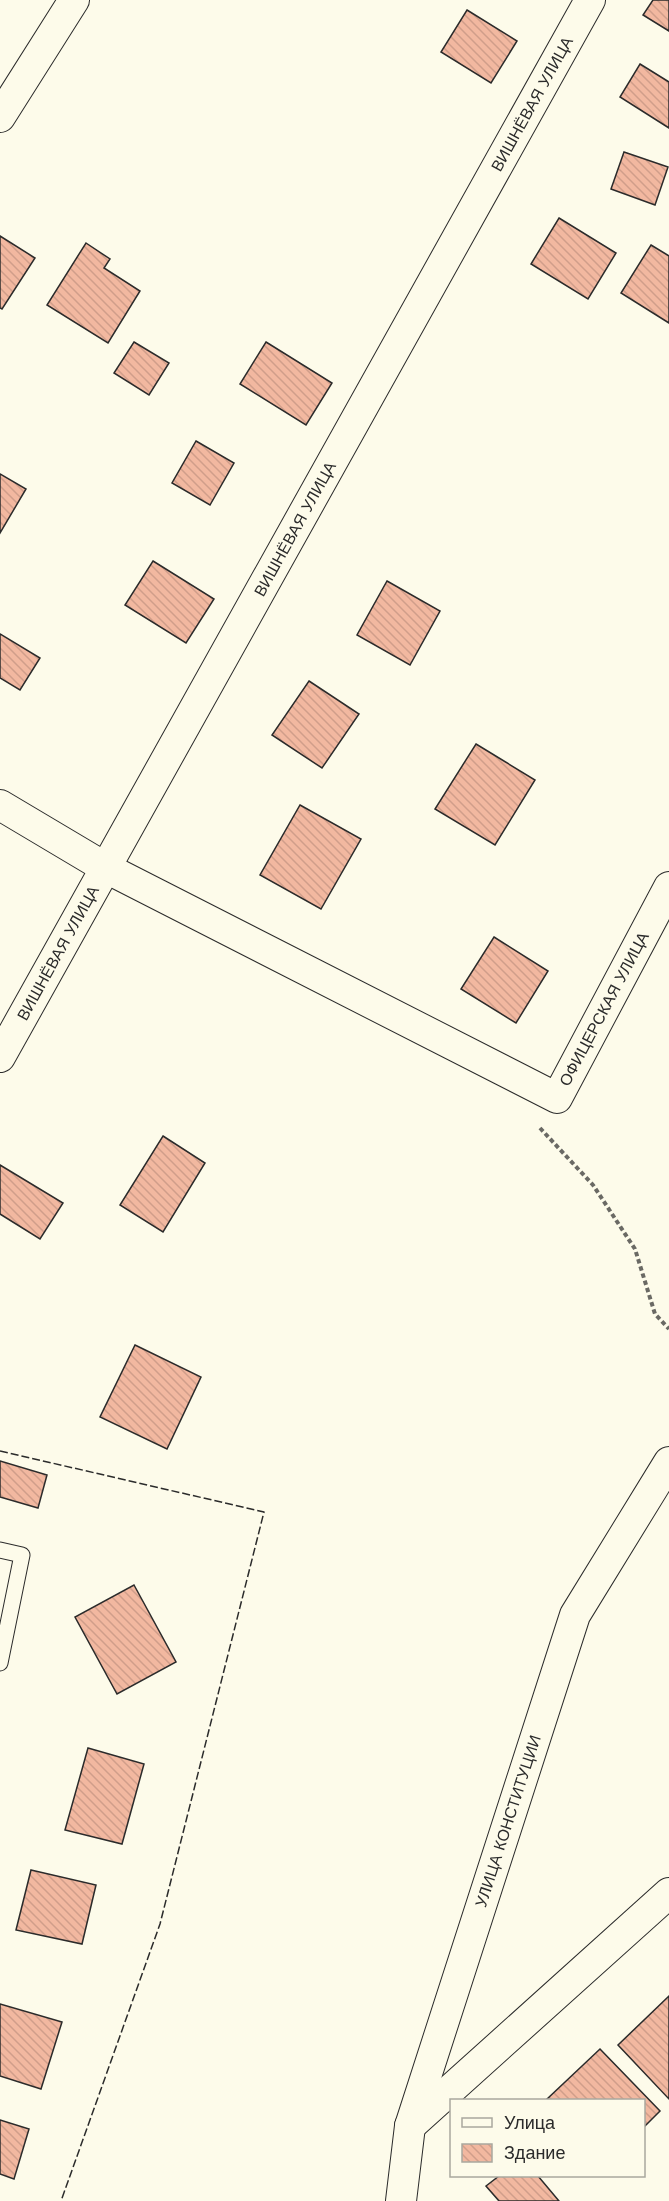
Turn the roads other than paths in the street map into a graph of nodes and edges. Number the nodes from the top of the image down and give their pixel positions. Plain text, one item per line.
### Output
1 (74, 0) edge
2 (590, 0) edge
3 (0, 117) edge
4 (0, 805) edge
5 (106, 868) junction
6 (669, 887) edge
7 (0, 1057) edge
8 (669, 1462) edge
9 (0, 1550) edge
10 (0, 1663) edge
11 (669, 1893) edge
12 (410, 2126) junction
13 (400, 2201) edge

1 - 3 street
2 - 5 street, ВИШНЁВАЯ УЛИЦА
4 - 5 street
5 - 6 street, ОФИЦЕРСКАЯ УЛИЦА
5 - 7 street, ВИШНЁВАЯ УЛИЦА
8 - 12 street, УЛИЦА КОНСТИТУЦИИ
9 - 10 lane
11 - 12 street
12 - 13 street, УЛИЦА КОНСТИТУЦИИ

